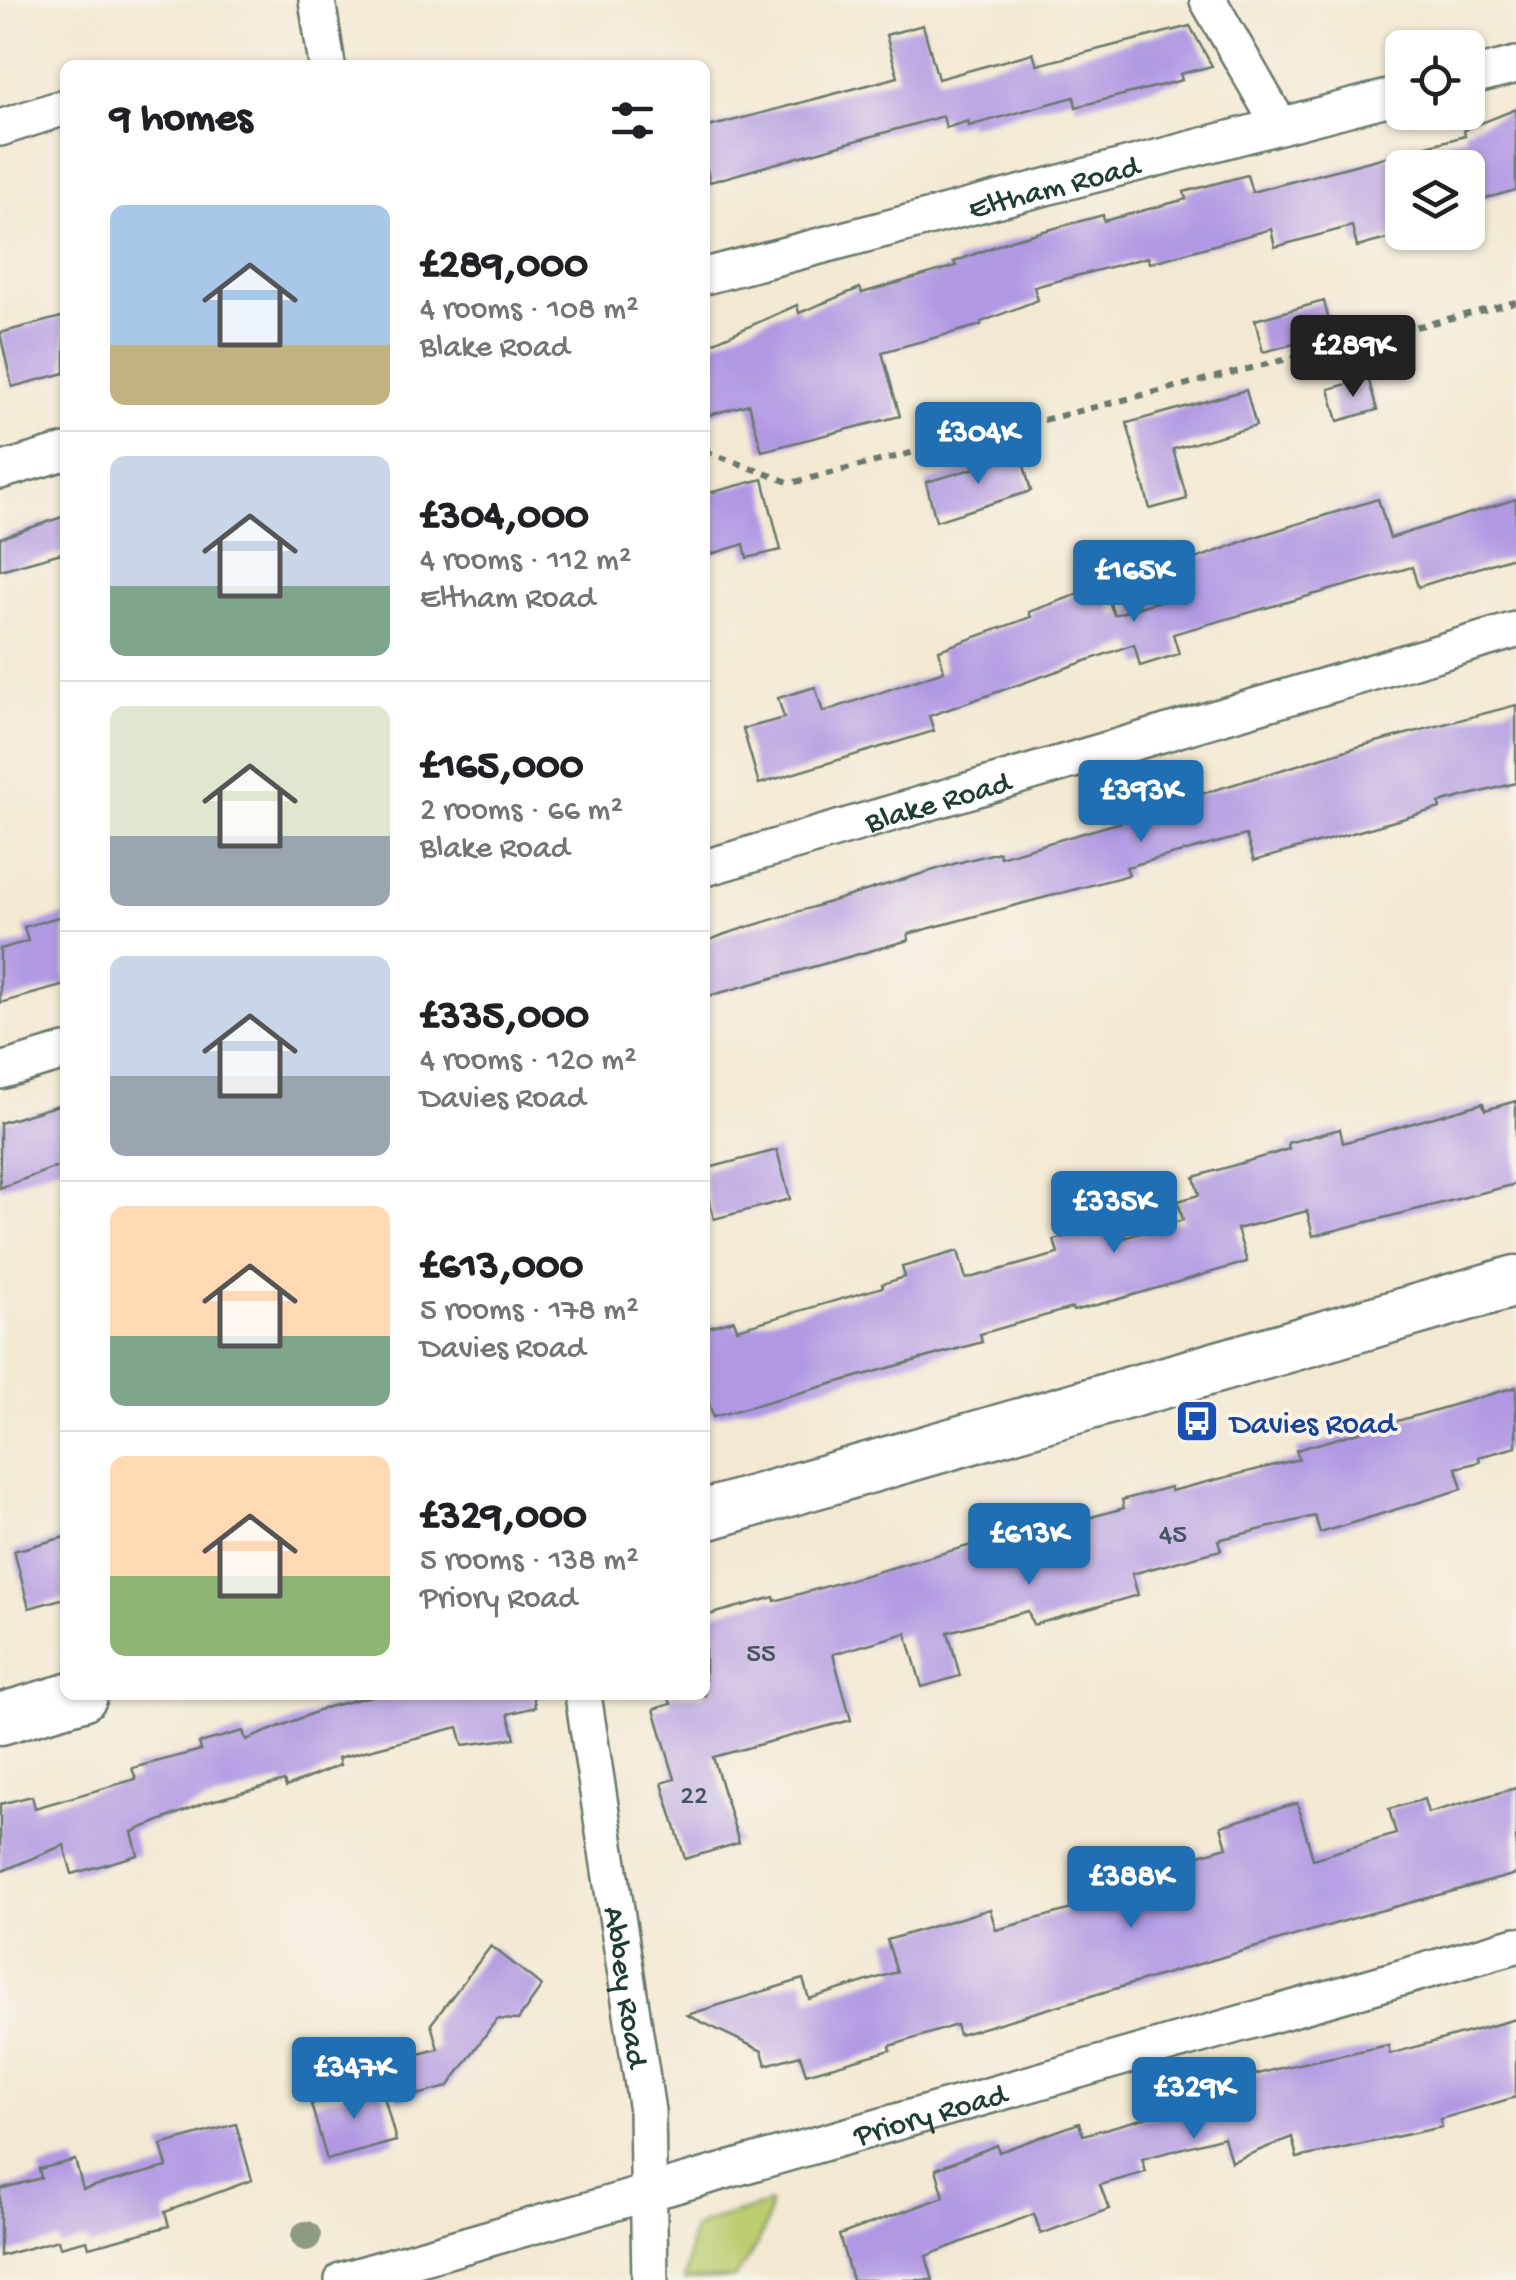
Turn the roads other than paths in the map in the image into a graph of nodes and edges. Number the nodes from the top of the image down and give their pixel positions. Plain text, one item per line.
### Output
1 (317, 0) edge
2 (1208, 0) edge
3 (324, 60) edge
4 (1516, 64) edge
5 (1485, 72) edge
6 (1385, 98) edge
7 (60, 109) edge
8 (1280, 126) junction
9 (0, 128) edge
10 (710, 275) edge
11 (60, 453) edge
12 (0, 471) edge
13 (1516, 630) edge
14 (710, 867) edge
15 (60, 1053) edge
16 (0, 1071) edge
17 (1516, 1281) edge
18 (710, 1514) edge
19 (65, 1700) edge
20 (584, 1700) edge
21 (0, 1719) edge
22 (1516, 1945) edge
23 (650, 2192) junction
24 (343, 2280) edge
25 (650, 2280) edge

1 - 3 street
2 - 8 street
4 - 5 street
6 - 8 street, Eltham Road
7 - 9 street
8 - 10 street, Eltham Road
11 - 12 street
13 - 14 street, Blake Road
15 - 16 street
17 - 18 street
19 - 21 street
20 - 23 street, Abbey Road
22 - 23 street, Priory Road
23 - 24 street, Priory Road
23 - 25 street, Abbey Road

